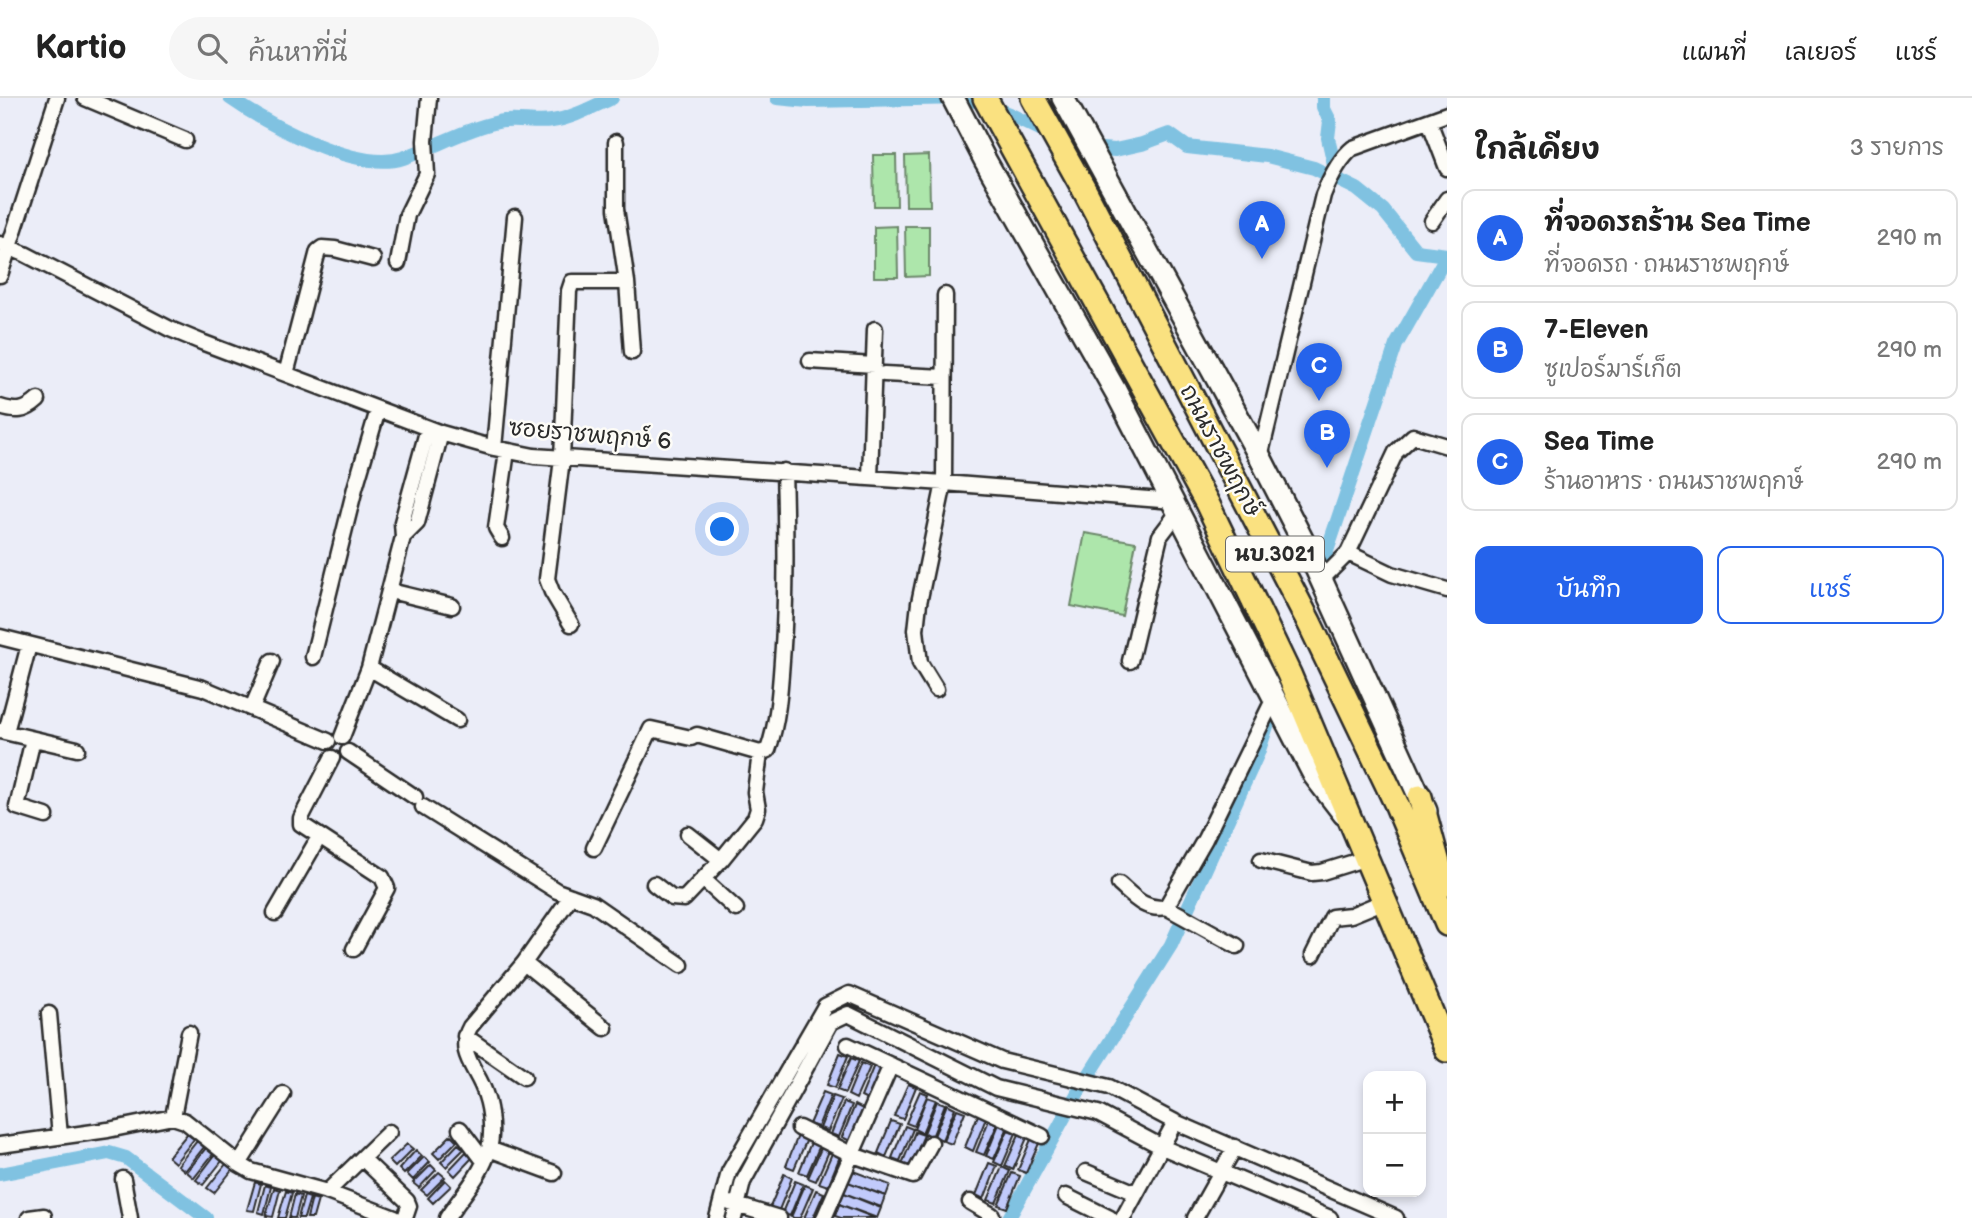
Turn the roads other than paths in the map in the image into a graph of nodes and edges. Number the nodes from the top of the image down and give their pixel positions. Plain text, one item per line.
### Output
1 (57, 98) edge
2 (85, 98) edge
3 (429, 98) edge
4 (953, 98) edge
5 (985, 98) edge
6 (1033, 98) edge
7 (1067, 105) edge
8 (1447, 114) edge
9 (1429, 121) junction
10 (185, 140) dead end
11 (616, 142) dead end
12 (1447, 168) edge
13 (1447, 199) edge
14 (516, 217) dead end
15 (1432, 221) dead end
16 (5, 246) edge
17 (373, 259) dead end
18 (397, 263) dead end
19 (0, 275) edge
20 (627, 282) junction
21 (944, 295) dead end
22 (875, 329) dead end
23 (632, 352) dead end
24 (810, 361) dead end
25 (879, 369) junction
26 (286, 374) junction
27 (944, 377) junction
28 (38, 400) dead end
29 (0, 407) edge
30 (378, 410) junction
31 (434, 431) junction
32 (1447, 446) edge
33 (501, 450) junction
34 (1260, 457) junction
35 (562, 458) junction
36 (785, 471) junction
37 (870, 478) junction
38 (944, 482) junction
39 (1177, 506) junction
40 (502, 538) dead end
41 (1348, 553) junction
42 (1322, 579) junction
43 (1447, 590) edge
44 (390, 591) junction
45 (452, 607) dead end
46 (571, 624) dead end
47 (0, 637) edge
48 (29, 645) junction
49 (313, 657) dead end
50 (272, 661) dead end
51 (1130, 661) dead end
52 (369, 668) junction
53 (936, 688) dead end
54 (1274, 698) junction
55 (252, 708) junction
56 (457, 720) dead end
57 (3, 732) edge
58 (33, 739) junction
59 (335, 739) junction
60 (77, 749) dead end
61 (348, 752) junction
62 (760, 753) junction
63 (332, 758) junction
64 (1420, 797) junction
65 (46, 816) dead end
66 (1351, 821) junction
67 (688, 834) dead end
68 (319, 837) junction
69 (594, 848) dead end
70 (1367, 858) junction
71 (1447, 858) edge
72 (721, 860) junction
73 (1262, 860) dead end
74 (703, 879) junction
75 (654, 884) dead end
76 (1119, 884) dead end
77 (571, 896) junction
78 (1447, 897) edge
79 (1385, 901) junction
80 (1166, 907) junction
81 (736, 909) dead end
82 (275, 913) dead end
83 (1447, 924) edge
84 (1237, 946) dead end
85 (354, 949) dead end
86 (1313, 955) dead end
87 (524, 963) junction
88 (681, 965) dead end
89 (48, 1014) dead end
90 (606, 1028) dead end
91 (189, 1033) dead end
92 (465, 1036) junction
93 (848, 1045) dead end
94 (1447, 1050) edge
95 (891, 1065) junction
96 (524, 1077) dead end
97 (283, 1094) dead end
98 (173, 1116) junction
99 (1175, 1122) junction
100 (799, 1128) dead end
101 (460, 1129) dead end
102 (388, 1132) dead end
103 (60, 1136) junction
104 (1042, 1136) dead end
105 (931, 1143) dead end
106 (0, 1145) edge
107 (1163, 1147) junction
108 (1236, 1147) junction
109 (486, 1155) junction
110 (853, 1155) junction
111 (362, 1158) junction
112 (239, 1164) junction
113 (1222, 1171) junction
114 (1086, 1172) dead end
115 (554, 1173) dead end
116 (123, 1179) dead end
117 (327, 1192) junction
118 (1136, 1193) junction
119 (1066, 1196) dead end
120 (721, 1201) junction
121 (970, 1202) dead end
122 (736, 1211) edge
123 (777, 1217) edge
124 (130, 1218) edge
125 (395, 1218) edge
126 (405, 1218) edge
127 (447, 1218) edge
128 (717, 1218) edge
129 (824, 1218) edge
130 (990, 1218) edge
131 (1110, 1218) edge
132 (1123, 1218) edge
133 (1195, 1218) edge
134 (1330, 1218) edge
135 (1396, 1218) edge

1 - 16 street
2 - 10 street
3 - 18 street
4 - 39 main road, ถนนราชพฤกษ์ / นบ.3021
5 - 66 main road, ถนนราชพฤกษ์ / นบ.3021
6 - 83 main road, ถนนราชพฤกษ์ / นบ.3021
7 - 34 main road, ถนนราชพฤกษ์ / นบ.3021
8 - 9 street
9 - 12 street
9 - 34 street
11 - 20 street
13 - 15 street
14 - 33 street
16 - 19 street
16 - 26 street, ซอยราชพฤกษ์ 6
17 - 26 street
20 - 23 street
20 - 35 street
21 - 27 street
22 - 25 street
24 - 25 street
25 - 27 street
25 - 37 street
26 - 30 street, ซอยราชพฤกษ์ 6
27 - 38 street
28 - 29 street
30 - 31 street, ซอยราชพฤกษ์ 6
30 - 49 street
31 - 33 street, ซอยราชพฤกษ์ 6
31 - 44 street
32 - 41 street
33 - 35 street, ซอยราชพฤกษ์ 6
33 - 40 street
34 - 42 main road, ถนนราชพฤกษ์ / นบ.3021
35 - 36 street, ซอยราชพฤกษ์ 6
35 - 46 street
36 - 37 street, ซอยราชพฤกษ์ 6
36 - 62 street
37 - 38 street, ซอยราชพฤกษ์ 6
38 - 39 street, ซอยราชพฤกษ์ 6
38 - 53 street
39 - 51 street
39 - 54 main road, ถนนราชพฤกษ์ / นบ.3021
41 - 42 street
41 - 43 street
42 - 64 main road, ถนนราชพฤกษ์ / นบ.3021
44 - 45 street
44 - 52 street
47 - 48 street
48 - 55 street
48 - 57 street
50 - 55 street
52 - 56 street
52 - 59 street
54 - 66 main road, ถนนราชพฤกษ์ / นบ.3021
54 - 80 street
55 - 59 street
57 - 58 street
58 - 60 street
58 - 65 street
59 - 61 street
59 - 63 street
61 - 63 street
61 - 77 street
62 - 69 street
62 - 72 street
63 - 68 street
64 - 71 main road, ถนนราชพฤกษ์ / นบ.3021
64 - 78 main road
66 - 70 main road, ถนนราชพฤกษ์ / นบ.3021
67 - 72 street
68 - 82 street
68 - 85 street
70 - 73 street
70 - 79 main road, ถนนราชพฤกษ์ / นบ.3021
72 - 74 street
74 - 75 street
74 - 81 street
76 - 80 street
77 - 87 street
77 - 88 street
79 - 86 street
79 - 94 main road, ถนนราชพฤกษ์ / นบ.3021
80 - 84 street
87 - 90 street
87 - 92 street
89 - 103 street
91 - 98 street
92 - 96 street
92 - 109 street
93 - 95 street
95 - 104 street
95 - 110 street
97 - 112 street
98 - 103 street
98 - 112 street
99 - 107 street
99 - 108 street
99 - 120 street
100 - 110 street
101 - 109 street
102 - 111 street
103 - 106 street
105 - 110 street
107 - 113 street
107 - 118 street
107 - 122 street
108 - 113 street
108 - 135 street
109 - 115 street
109 - 127 street
110 - 129 street
111 - 117 street
111 - 126 street
112 - 117 street
113 - 133 street
113 - 134 street
114 - 118 street
116 - 124 street
117 - 125 street
118 - 132 street
119 - 131 street
120 - 122 street
120 - 128 street
121 - 130 street
122 - 123 street

